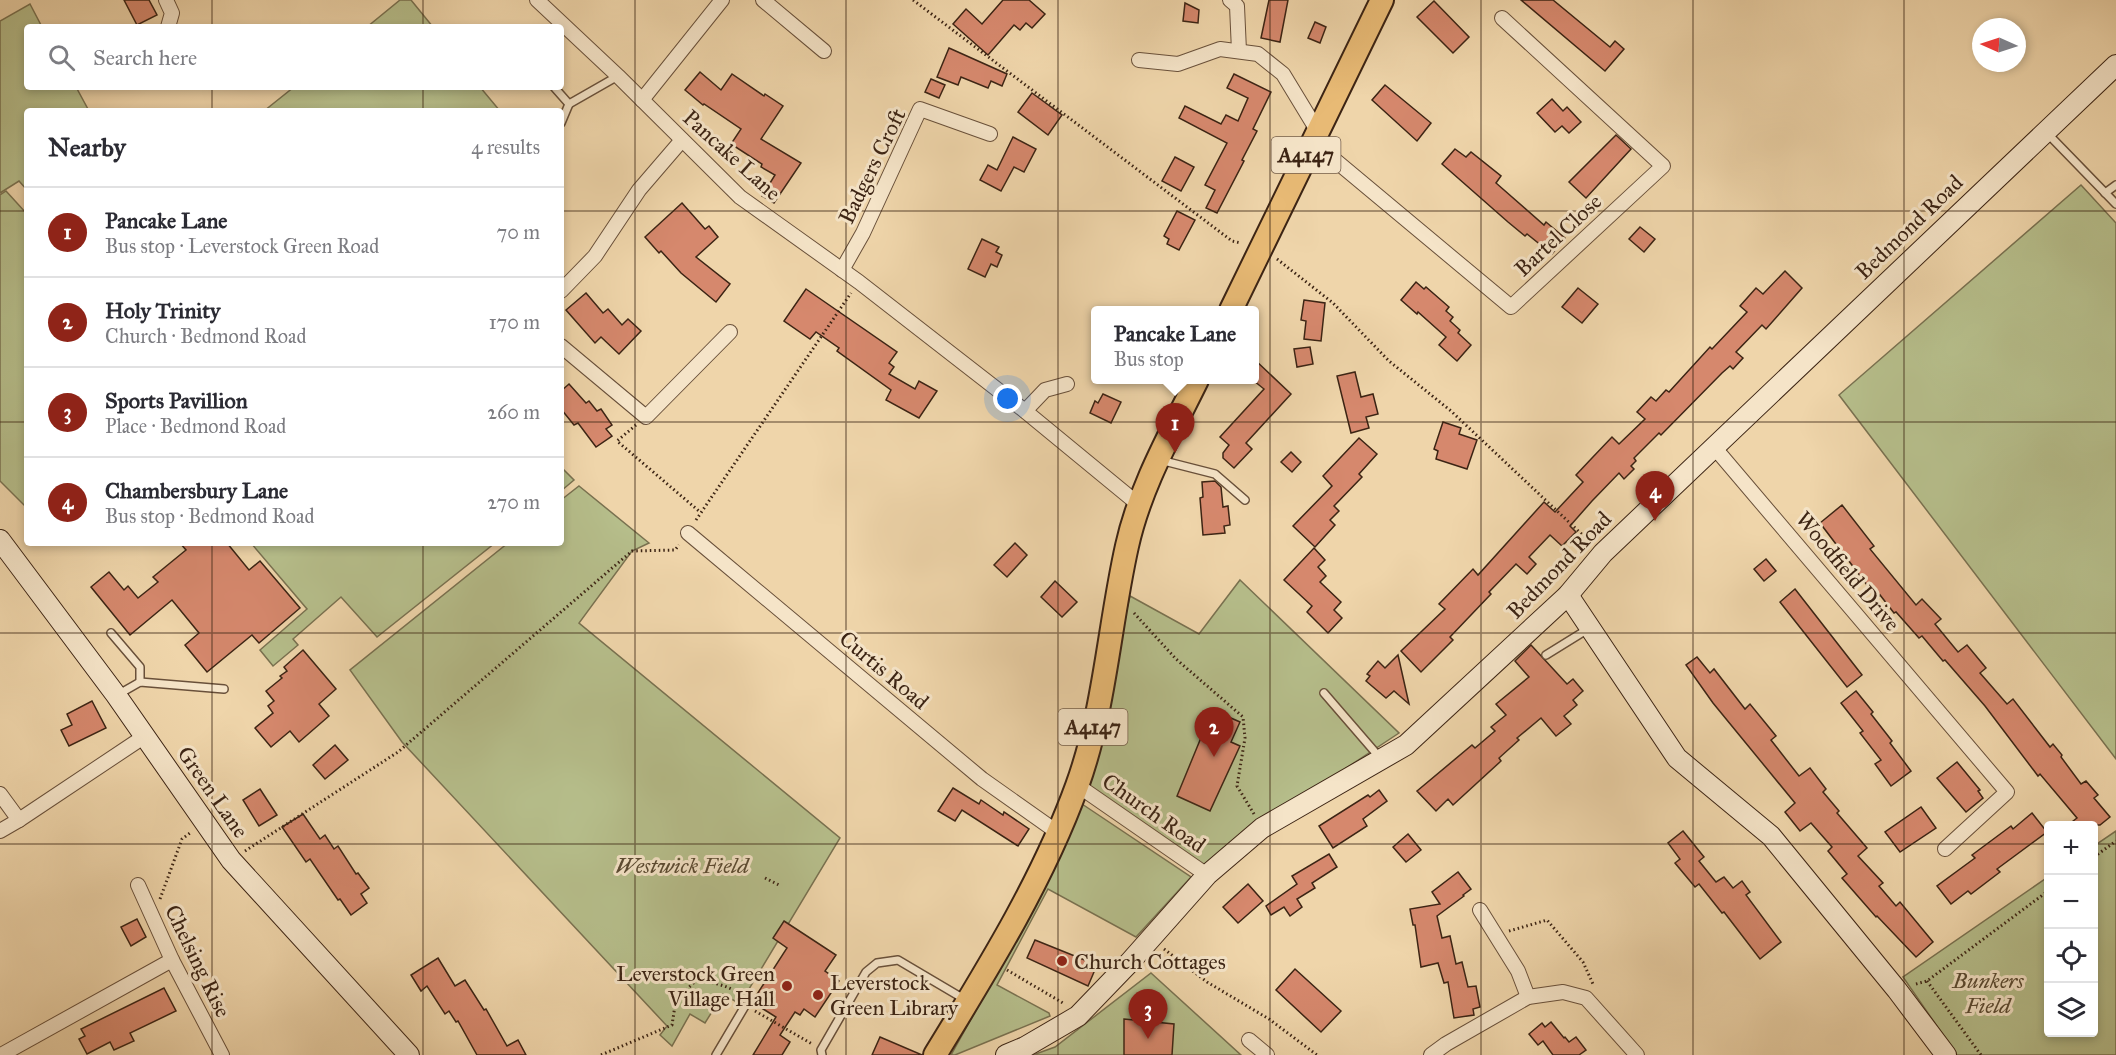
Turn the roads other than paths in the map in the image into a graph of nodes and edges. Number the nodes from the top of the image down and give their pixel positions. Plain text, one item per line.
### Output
1 (166, 0) edge
2 (537, 0) edge
3 (722, 0) edge
4 (763, 0) edge
5 (1230, 0) edge
6 (1382, 0) edge
7 (1502, 18) dead end
8 (169, 24) edge
9 (563, 24) edge
10 (564, 25) edge
11 (824, 51) dead end
12 (1239, 51) junction
13 (1139, 60) dead end
14 (2116, 64) edge
15 (618, 76) junction
16 (557, 90) edge
17 (642, 100) junction
18 (569, 104) junction
19 (564, 116) edge
20 (2045, 131) junction
21 (990, 134) dead end
22 (1315, 135) junction
23 (682, 140) junction
24 (2116, 185) edge
25 (2105, 193) junction
26 (2116, 204) edge
27 (842, 270) junction
28 (564, 288) edge
29 (1233, 306) edge
30 (730, 332) dead end
31 (564, 349) edge
32 (1067, 384) dead end
33 (1195, 384) edge
34 (1024, 411) junction
35 (1714, 447) junction
36 (1158, 459) junction
37 (1245, 500) dead end
38 (1138, 504) junction
39 (688, 533) road end
40 (0, 540) edge
41 (1568, 595) junction
42 (1590, 628) junction
43 (111, 633) dead end
44 (1546, 655) dead end
45 (140, 682) junction
46 (224, 689) dead end
47 (1324, 693) dead end
48 (116, 695) junction
49 (145, 736) junction
50 (1382, 759) junction
51 (1077, 785) junction
52 (0, 794) edge
53 (19, 820) junction
54 (0, 831) edge
55 (1058, 832) junction
56 (1945, 849) dead end
57 (1207, 875) junction
58 (138, 885) dead end
59 (1480, 910) dead end
60 (172, 960) junction
61 (1528, 997) junction
62 (968, 1002) junction
63 (745, 1006) road end
64 (1249, 1040) dead end
65 (821, 1052) edge
66 (1, 1055) edge
67 (222, 1055) edge
68 (409, 1055) edge
69 (716, 1055) edge
70 (935, 1055) edge
71 (1006, 1055) edge
72 (1267, 1055) edge
73 (1431, 1055) edge
74 (1637, 1055) edge
75 (1946, 1055) edge

1 - 8 street
2 - 9 street, Pancake Lane
3 - 17 street
4 - 11 street
5 - 12 street
6 - 22 main road, A4147
7 - 22 street, Bartel Close
10 - 15 street, Pancake Lane
12 - 13 street
12 - 22 street
14 - 20 street, Bedmond Road
15 - 17 street, Pancake Lane
15 - 18 lane
16 - 18 lane
17 - 23 street, Pancake Lane
18 - 19 lane
20 - 25 lane
20 - 35 street, Bedmond Road
21 - 27 street, Badgers Croft
22 - 29 main road, A4147
23 - 27 street, Pancake Lane
23 - 28 street
24 - 25 lane
25 - 26 lane
27 - 34 street, Pancake Lane
30 - 31 street
32 - 34 street
33 - 36 main road, A4147
34 - 38 street, Pancake Lane
35 - 41 street, Bedmond Road
35 - 56 street, Woodfield Drive
36 - 37 lane
36 - 38 main road, A4147
38 - 51 main road, A4147
39 - 55 street, Curtis Road
40 - 48 street, Green Lane
41 - 42 street
41 - 50 street, Bedmond Road
42 - 44 lane
42 - 75 street
43 - 45 lane
45 - 46 lane
45 - 48 lane
47 - 50 lane
48 - 49 street, Green Lane
49 - 53 street
49 - 68 street, Green Lane
50 - 57 street, Bedmond Road
51 - 55 main road, A4147
51 - 57 street, Church Road
52 - 53 street
53 - 54 street
55 - 62 main road, A4147
57 - 71 street, Bedmond Road
58 - 60 street, Chelsing Rise
59 - 61 street
60 - 66 street
60 - 67 street, Chelsing Rise
61 - 73 street
61 - 74 street
62 - 65 lane
62 - 70 main road, A4147
63 - 69 lane
64 - 72 street

